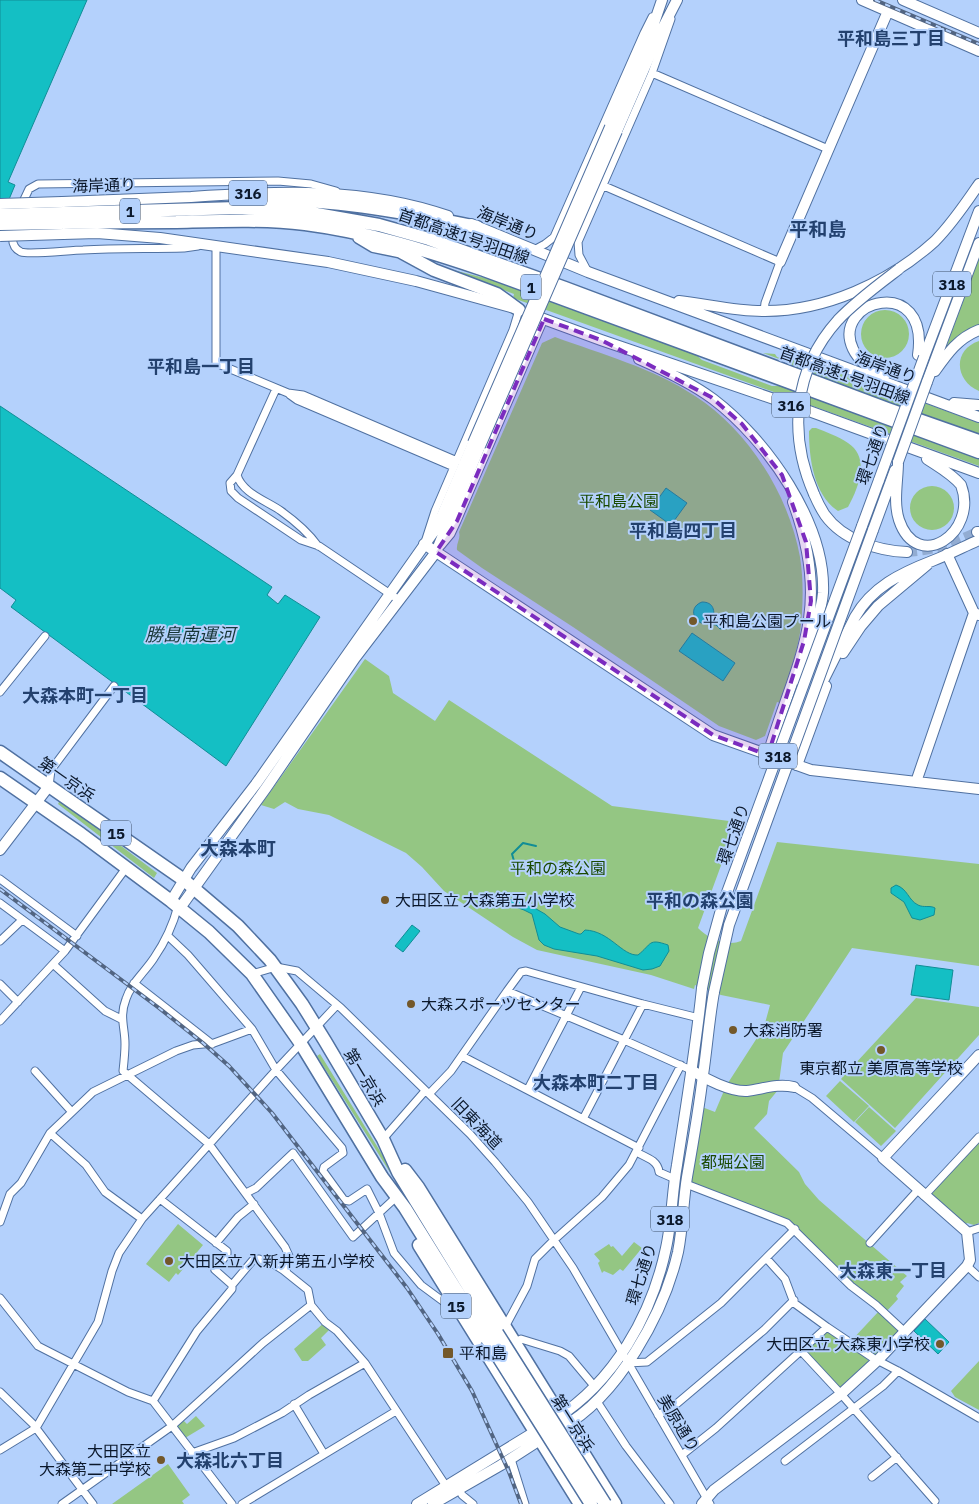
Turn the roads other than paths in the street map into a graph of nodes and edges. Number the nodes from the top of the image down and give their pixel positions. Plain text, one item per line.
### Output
1 (662, 0) edge
2 (862, 0) edge
3 (903, 0) edge
4 (676, 1) edge
5 (888, 11) junction
6 (979, 33) edge
7 (979, 51) edge
8 (652, 73) junction
9 (614, 129) junction
10 (828, 149) junction
11 (979, 184) edge
12 (604, 186) junction
13 (356, 196) junction
14 (0, 204) edge
15 (197, 209) junction
16 (979, 211) edge
17 (0, 215) edge
18 (62, 218) junction
19 (156, 222) junction
20 (0, 224) edge
21 (477, 227) junction
22 (193, 230) dead end
23 (349, 232) junction
24 (0, 236) edge
25 (979, 243) edge
26 (212, 245) junction
27 (534, 250) junction
28 (400, 252) junction
29 (780, 262) junction
30 (899, 269) junction
31 (484, 270) junction
32 (588, 272) junction
33 (667, 300) junction
34 (519, 310) junction
35 (764, 311) junction
36 (544, 319) junction
37 (979, 330) edge
38 (704, 332) dead end
39 (601, 340) junction
40 (921, 356) junction
41 (938, 362) junction
42 (771, 364) junction
43 (901, 388) junction
44 (276, 389) junction
45 (938, 402) junction
46 (979, 405) edge
47 (979, 416) edge
48 (979, 441) edge
49 (477, 445) junction
50 (914, 450) junction
51 (979, 452) edge
52 (456, 464) junction
53 (979, 473) edge
54 (237, 475) junction
55 (782, 475) junction
56 (894, 484) junction
57 (979, 535) edge
58 (424, 544) junction
59 (319, 546) junction
60 (436, 552) junction
61 (907, 552) tunnel mouth
62 (947, 554) junction
63 (932, 561) junction
64 (390, 593) junction
65 (399, 600) junction
66 (977, 614) edge
67 (46, 636) dead end
68 (114, 686) dead end
69 (0, 692) edge
70 (794, 712) junction
71 (805, 716) junction
72 (0, 752) edge
73 (768, 755) junction
74 (797, 765) junction
75 (0, 778) edge
76 (916, 782) junction
77 (49, 786) junction
78 (979, 789) edge
79 (36, 803) junction
80 (0, 850) edge
81 (126, 868) junction
82 (0, 879) edge
83 (189, 884) junction
84 (0, 903) edge
85 (176, 905) junction
86 (22, 920) junction
87 (77, 936) junction
88 (168, 936) junction
89 (0, 941) edge
90 (66, 951) junction
91 (54, 964) junction
92 (276, 967) junction
93 (252, 974) junction
94 (134, 983) junction
95 (0, 984) edge
96 (581, 987) junction
97 (507, 991) junction
98 (18, 1002) junction
99 (643, 1004) junction
100 (338, 1005) junction
101 (566, 1015) junction
102 (699, 1018) junction
103 (121, 1019) junction
104 (0, 1021) edge
105 (316, 1028) junction
106 (252, 1029) junction
107 (624, 1040) junction
108 (212, 1044) junction
109 (301, 1044) junction
110 (979, 1055) edge
111 (462, 1056) junction
112 (681, 1065) junction
113 (276, 1070) junction
114 (691, 1070) junction
115 (35, 1071) dead end
116 (127, 1074) junction
117 (703, 1077) junction
118 (794, 1087) joint
119 (528, 1089) junction
120 (427, 1093) junction
121 (71, 1111) junction
122 (583, 1119) junction
123 (50, 1133) junction
124 (979, 1137) edge
125 (385, 1143) junction
126 (209, 1144) junction
127 (638, 1150) junction
128 (883, 1158) junction
129 (382, 1177) junction
130 (675, 1179) junction
131 (686, 1184) junction
132 (246, 1193) junction
133 (921, 1193) junction
134 (160, 1199) junction
135 (392, 1201) junction
136 (254, 1204) junction
137 (379, 1213) junction
138 (142, 1219) junction
139 (0, 1222) edge
140 (979, 1228) edge
141 (795, 1229) junction
142 (967, 1232) junction
143 (554, 1240) junction
144 (216, 1243) junction
145 (870, 1243) dead end
146 (767, 1259) junction
147 (967, 1266) junction
148 (286, 1272) junction
149 (979, 1277) edge
150 (232, 1284) junction
151 (0, 1298) edge
152 (794, 1300) junction
153 (453, 1302) junction
154 (310, 1305) junction
155 (827, 1327) junction
156 (905, 1332) junction
157 (496, 1333) junction
158 (518, 1347) junction
159 (623, 1352) junction
160 (802, 1352) junction
161 (878, 1360) junction
162 (366, 1363) junction
163 (628, 1363) junction
164 (73, 1365) junction
165 (898, 1371) junction
166 (595, 1387) junction
167 (0, 1392) edge
168 (841, 1394) junction
169 (596, 1400) junction
170 (153, 1401) junction
171 (294, 1404) junction
172 (854, 1409) junction
173 (396, 1411) junction
174 (658, 1415) junction
175 (979, 1418) edge
176 (563, 1420) junction
177 (172, 1426) junction
178 (36, 1428) junction
179 (550, 1428) junction
180 (537, 1436) junction
181 (0, 1450) edge
182 (192, 1453) junction
183 (324, 1454) junction
184 (682, 1455) junction
185 (511, 1458) junction
186 (897, 1458) junction
187 (785, 1461) dead end
188 (872, 1477) dead end
189 (446, 1486) junction
190 (83, 1489) junction
191 (459, 1489) junction
192 (935, 1501) dead end
193 (706, 1502) edge
194 (62, 1504) edge
195 (94, 1504) edge
196 (232, 1504) edge
197 (242, 1504) edge
198 (416, 1504) edge
199 (433, 1504) edge
200 (473, 1504) edge
201 (525, 1504) edge
202 (580, 1504) edge
203 (591, 1504) edge
204 (605, 1504) edge
205 (615, 1504) edge
206 (670, 1504) edge

1 - 9 main road
1 - 27 street
2 - 5 main road
3 - 6 main road
4 - 8 street
4 - 9 main road
5 - 7 main road
5 - 10 main road
8 - 10 street
8 - 12 street
9 - 49 main road, bridge
10 - 29 main road
11 - 30 main road
12 - 29 street
12 - 32 street
13 - 18 main road, 海岸通り / 316
13 - 21 main road, 海岸通り / 316
13 - 26 street
14 - 18 main road, 海岸通り / 316, bridge
15 - 18 highway, 首都高速1号羽田線 / 1
15 - 21 highway, 1
15 - 42 highway, 首都高速1号羽田線 / 1
16 - 40 main road, 318
17 - 18 highway, 首都高速1号羽田線 / 1, bridge
18 - 19 highway, 首都高速1号羽田線 / 1
18 - 20 highway, 首都高速1号羽田線 / 1, bridge
18 - 24 main road, 海岸通り / 316, bridge
18 - 26 main road, 海岸通り / 316
19 - 22 highway
19 - 23 highway, 首都高速1号羽田線 / 1
21 - 27 main road, 海岸通り / 316
23 - 28 highway
23 - 31 highway, 首都高速1号羽田線 / 1
25 - 41 main road, 環七通り / 318
26 - 34 main road, 海岸通り / 316
26 - 44 street
27 - 32 main road, 海岸通り / 316
28 - 31 highway
28 - 34 highway
29 - 35 street
30 - 35 main road, bridge
30 - 61 main road, bridge
31 - 51 highway, 首都高速1号羽田線 / 1
32 - 33 main road, 海岸通り / 316
33 - 35 main road
33 - 43 main road, 海岸通り / 316
34 - 36 main road, 海岸通り / 316
34 - 52 street
36 - 39 main road, 海岸通り / 316
36 - 60 street
37 - 41 main road
38 - 42 highway
39 - 50 main road, 海岸通り / 316
39 - 55 main road
40 - 43 main road
40 - 70 main road, 環七通り / 318, bridge
41 - 56 main road, 環七通り / 318, bridge
42 - 48 highway, 首都高速1号羽田線 / 1
43 - 45 main road, 海岸通り / 316
44 - 52 street
44 - 54 street
45 - 46 main road
45 - 47 main road, 海岸通り / 316
49 - 58 main road
49 - 60 main road
50 - 53 main road, 海岸通り / 316
50 - 56 main road
52 - 58 street
54 - 59 street
54 - 59 street
55 - 70 main road, bridge
55 - 73 main road
56 - 71 main road, 環七通り / 318, bridge
57 - 62 main road
58 - 60 main road
58 - 64 main road
59 - 64 street
60 - 65 main road
60 - 73 main road
62 - 63 main road
62 - 66 main road
63 - 71 main road, bridge
63 - 74 main road
64 - 65 street
64 - 83 main road
65 - 83 main road
66 - 76 main road
67 - 69 street
68 - 77 street
70 - 102 main road, 環七通り / 318, bridge
71 - 117 main road, 環七通り / 318, bridge
72 - 77 highway, 第一京浜 / 15
73 - 74 main road
74 - 76 main road
75 - 79 highway, 第一京浜 / 15
76 - 78 main road
77 - 79 main road
77 - 83 highway, 第一京浜 / 15
79 - 80 main road
79 - 81 highway, 第一京浜 / 15
81 - 85 highway, 第一京浜 / 15
81 - 87 street
82 - 87 street
83 - 85 main road
83 - 92 highway, 第一京浜 / 15
84 - 86 street
85 - 88 street
85 - 93 highway, 第一京浜 / 15
86 - 89 street
86 - 90 street
87 - 90 street
88 - 94 street
88 - 106 street
90 - 91 street
91 - 98 street
91 - 103 street
92 - 93 street
92 - 100 street, 旧東海道
92 - 105 highway, 第一京浜 / 15
93 - 109 highway, 第一京浜 / 15
94 - 103 street
94 - 108 street
95 - 98 street
96 - 97 street
96 - 99 street
96 - 101 street
97 - 101 street
97 - 111 street
98 - 104 street
99 - 102 street
99 - 107 street
100 - 105 street
100 - 120 street, 旧東海道
101 - 107 street
101 - 119 street
102 - 114 main road, 環七通り / 318
103 - 116 street
105 - 109 street
105 - 125 highway, 第一京浜 / 15
106 - 108 street
106 - 113 street
107 - 112 street
107 - 122 street
108 - 116 street
109 - 113 street
109 - 129 highway, 第一京浜 / 15
110 - 128 main road
111 - 119 street
111 - 120 street
112 - 114 street
112 - 127 street
113 - 126 street
113 - 137 street
114 - 117 main road
114 - 130 main road, 環七通り / 318
115 - 121 street
116 - 121 street
116 - 126 street
117 - 118 main road
117 - 131 main road, 環七通り / 318
118 - 128 street
119 - 122 street
120 - 125 street
120 - 143 street, 旧東海道
121 - 123 street
122 - 127 street
123 - 138 street
123 - 139 street
124 - 133 street
125 - 157 highway, 第一京浜 / 15
126 - 132 street
126 - 134 street
127 - 130 street
127 - 143 street
128 - 133 main road
129 - 135 highway, 15
129 - 157 highway, 第一京浜 / 15
130 - 159 main road, 環七通り / 318
131 - 141 street
131 - 163 main road, 環七通り / 318
132 - 136 street
132 - 137 street
133 - 142 main road
133 - 145 street
134 - 138 street
134 - 144 street
135 - 137 street
135 - 153 highway, 15
136 - 144 street
136 - 148 street
137 - 153 street
138 - 164 street
140 - 142 street
141 - 146 street
141 - 156 street
142 - 147 main road
143 - 157 street
143 - 159 street, 旧東海道
144 - 150 street
146 - 152 street
146 - 163 street
147 - 149 street
147 - 156 main road
148 - 150 street
148 - 154 street
150 - 170 street
151 - 164 street
152 - 155 street
152 - 174 street
153 - 180 highway, 15
154 - 162 street
154 - 177 street
155 - 160 street
155 - 161 street
156 - 161 main road
157 - 158 highway, 15
157 - 203 highway, 第一京浜 / 15, bridge
157 - 204 highway, 第一京浜 / 15, bridge
158 - 166 street
158 - 176 highway, 15
158 - 179 highway, 15
159 - 163 street, 旧東海道
159 - 166 main road, 環七通り / 318
160 - 168 street
160 - 184 street
161 - 165 street
161 - 168 main road
162 - 171 street
162 - 173 street
163 - 169 main road, 環七通り / 318
163 - 174 street, 美原通り
164 - 170 street
164 - 178 street
165 - 172 street
165 - 175 street
166 - 176 main road, 環七通り / 318
167 - 178 street
168 - 172 street
168 - 193 main road
169 - 176 main road, 環七通り / 318
169 - 206 street
170 - 177 street
171 - 182 street
171 - 183 street
172 - 186 street
172 - 187 street
173 - 183 street
173 - 189 street
174 - 184 street, 美原通り
176 - 179 main road, 環七通り / 318
176 - 205 highway, 15
177 - 182 street
177 - 190 street
178 - 181 street
178 - 190 street
179 - 180 main road, 環七通り / 318
179 - 203 highway, 15
180 - 185 main road, 環七通り / 318
180 - 189 main road, 環七通り / 318
180 - 202 highway, 15
182 - 196 street
183 - 197 street
184 - 193 street, 美原通り
185 - 191 main road, 環七通り / 318
185 - 201 street
186 - 188 street
186 - 192 street
189 - 198 main road, 環七通り / 318
190 - 194 street
190 - 195 street
191 - 199 main road, 環七通り / 318
191 - 200 street

